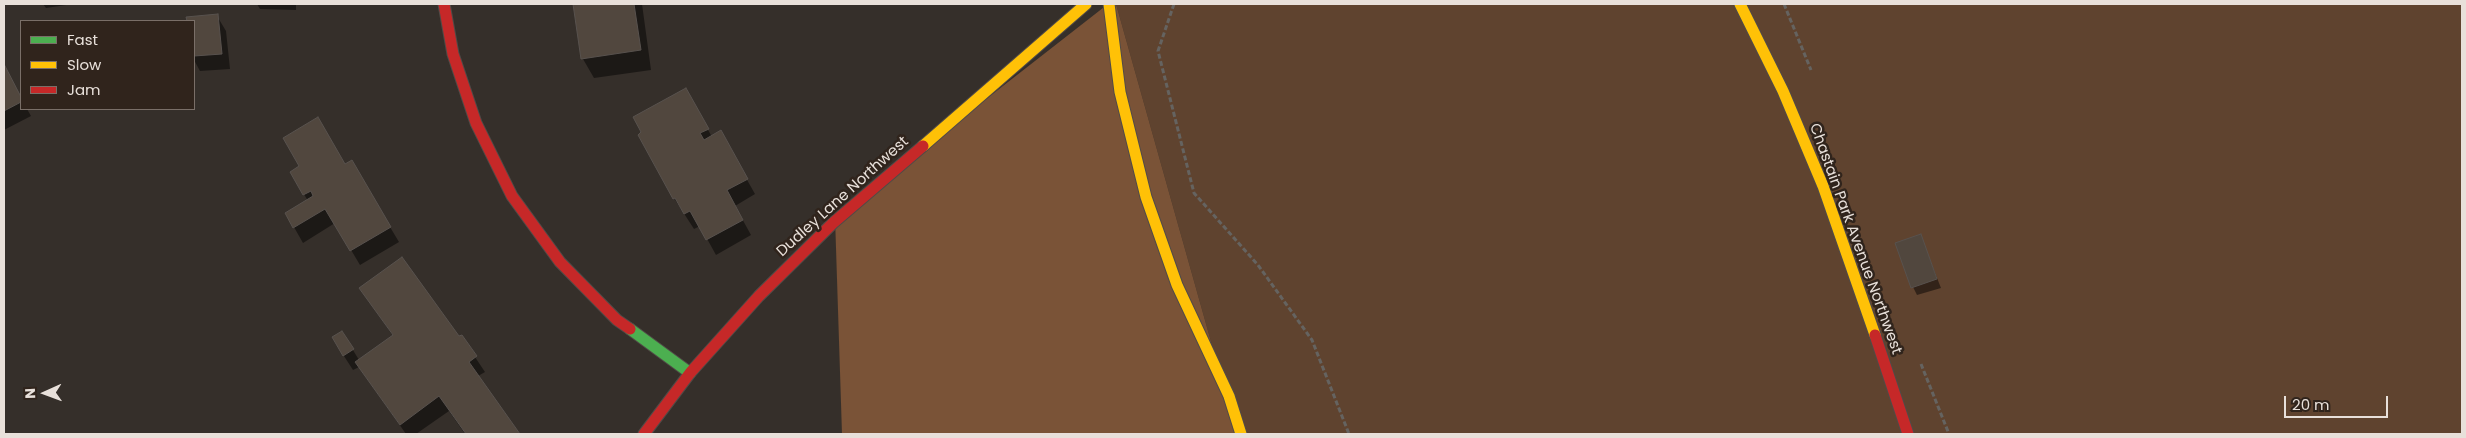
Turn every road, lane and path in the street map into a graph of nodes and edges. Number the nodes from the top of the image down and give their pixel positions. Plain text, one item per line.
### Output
1 (444, 4) edge
2 (1086, 4) edge
3 (1109, 4) edge
4 (1174, 4) edge
5 (1740, 4) edge
6 (690, 373) junction
7 (644, 434) edge
8 (1241, 434) edge
9 (1349, 434) edge
10 (1908, 434) edge

1 - 6 street
2 - 6 street, Dudley Lane Northwest
3 - 8 street
4 - 9 path
5 - 10 street, Chastain Park Avenue Northwest
6 - 7 street, Dudley Lane Northwest

